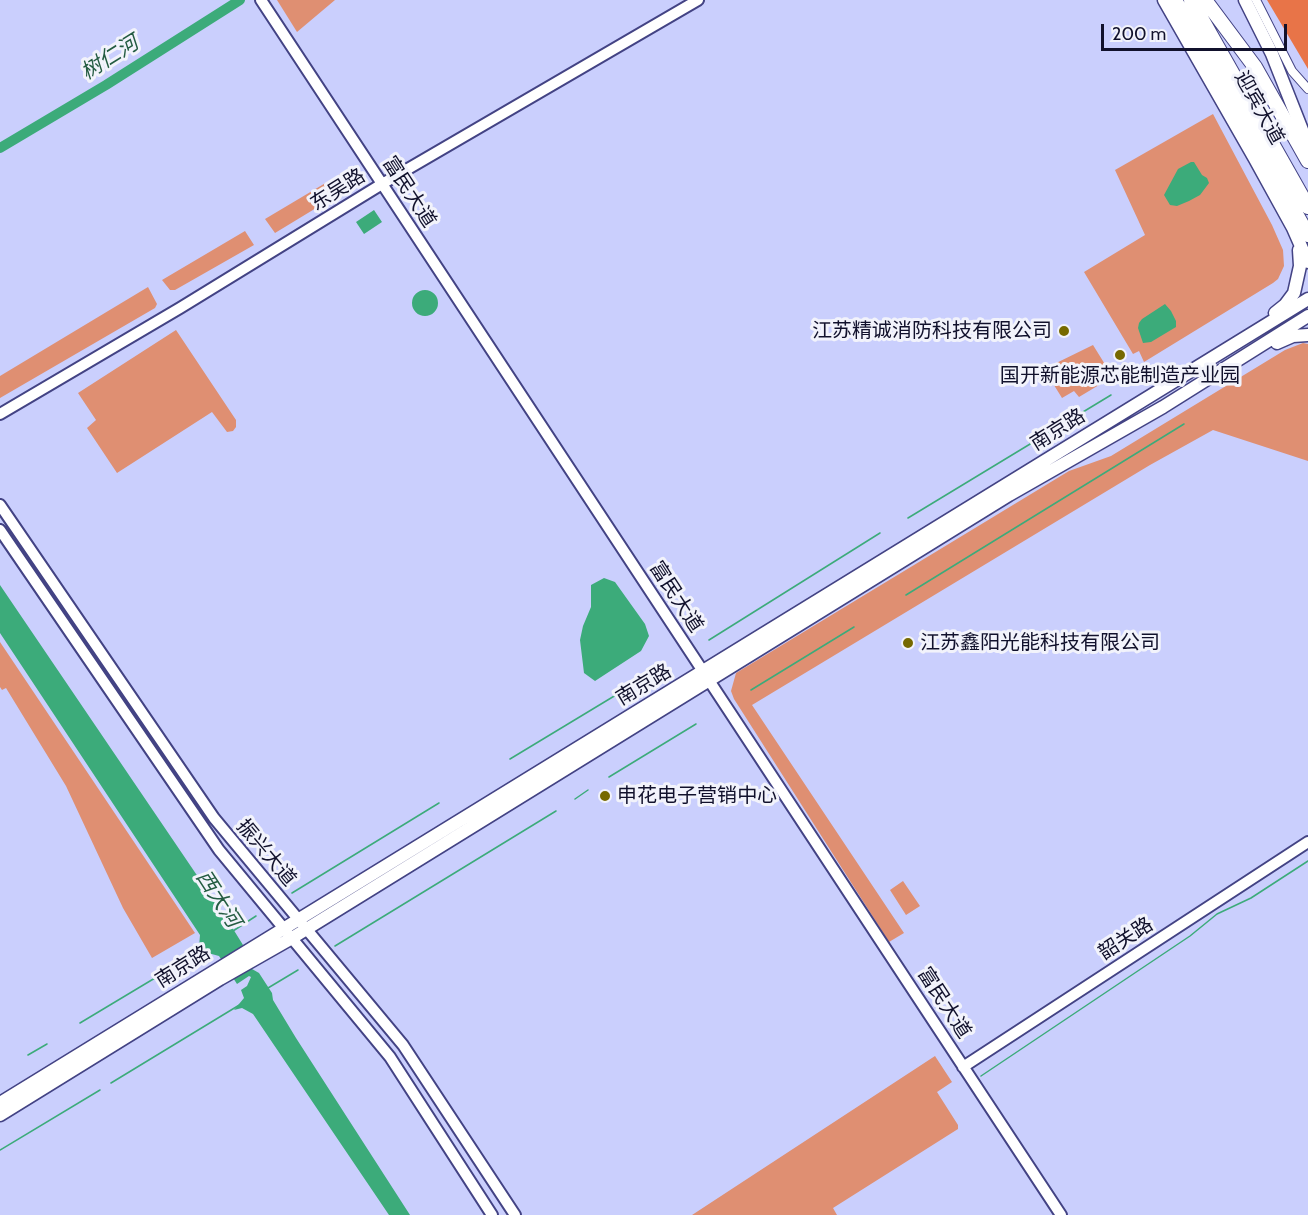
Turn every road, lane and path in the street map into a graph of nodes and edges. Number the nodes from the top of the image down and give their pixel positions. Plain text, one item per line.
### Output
1 (261, 0) edge
2 (698, 0) edge
3 (1164, 0) edge
4 (1175, 0) edge
5 (1191, 0) edge
6 (1205, 0) edge
7 (1245, 0) edge
8 (1256, 0) edge
9 (1308, 89) edge
10 (1293, 105) junction
11 (1308, 139) edge
12 (1308, 145) edge
13 (1308, 161) edge
14 (382, 184) junction
15 (1308, 207) edge
16 (1293, 228) junction
17 (1308, 235) edge
18 (1308, 262) edge
19 (1308, 299) edge
20 (1308, 316) edge
21 (1308, 335) edge
22 (1235, 346) junction
23 (1176, 399) junction
24 (0, 414) edge
25 (0, 505) edge
26 (0, 530) edge
27 (706, 676) junction
28 (1308, 842) edge
29 (303, 924) junction
30 (284, 928) junction
31 (292, 938) junction
32 (255, 952) junction
33 (217, 975) junction
34 (963, 1066) junction
35 (0, 1103) edge
36 (0, 1115) edge
37 (492, 1215) edge
38 (515, 1215) edge
39 (1061, 1215) edge

1 - 14 street, 富民大道
2 - 14 street, 东吴路
3 - 16 main road
4 - 17 highway, 迎宾大道
5 - 15 highway, 迎宾大道
6 - 13 highway
7 - 10 main road
8 - 9 street
10 - 11 main road
10 - 12 main road
14 - 24 street, 东吴路
14 - 27 street, 富民大道
16 - 18 main road
16 - 22 main road
19 - 22 main road, 南京路
20 - 23 main road, 南京路
21 - 23 main road
22 - 27 main road, 南京路
23 - 27 main road, 南京路
25 - 29 street, 振兴大道
26 - 30 street, 振兴大道
27 - 29 main road, 南京路
27 - 34 street, 富民大道
28 - 34 street, 韶关路
29 - 30 main road, 南京路
29 - 31 main road, 南京路
29 - 38 street, 振兴大道
30 - 31 street, 振兴大道
30 - 32 main road, 南京路
31 - 32 main road, 南京路
31 - 37 street, 振兴大道
32 - 33 main road, 南京路
33 - 35 main road, 南京路
33 - 36 main road, 南京路
34 - 39 street, 富民大道

